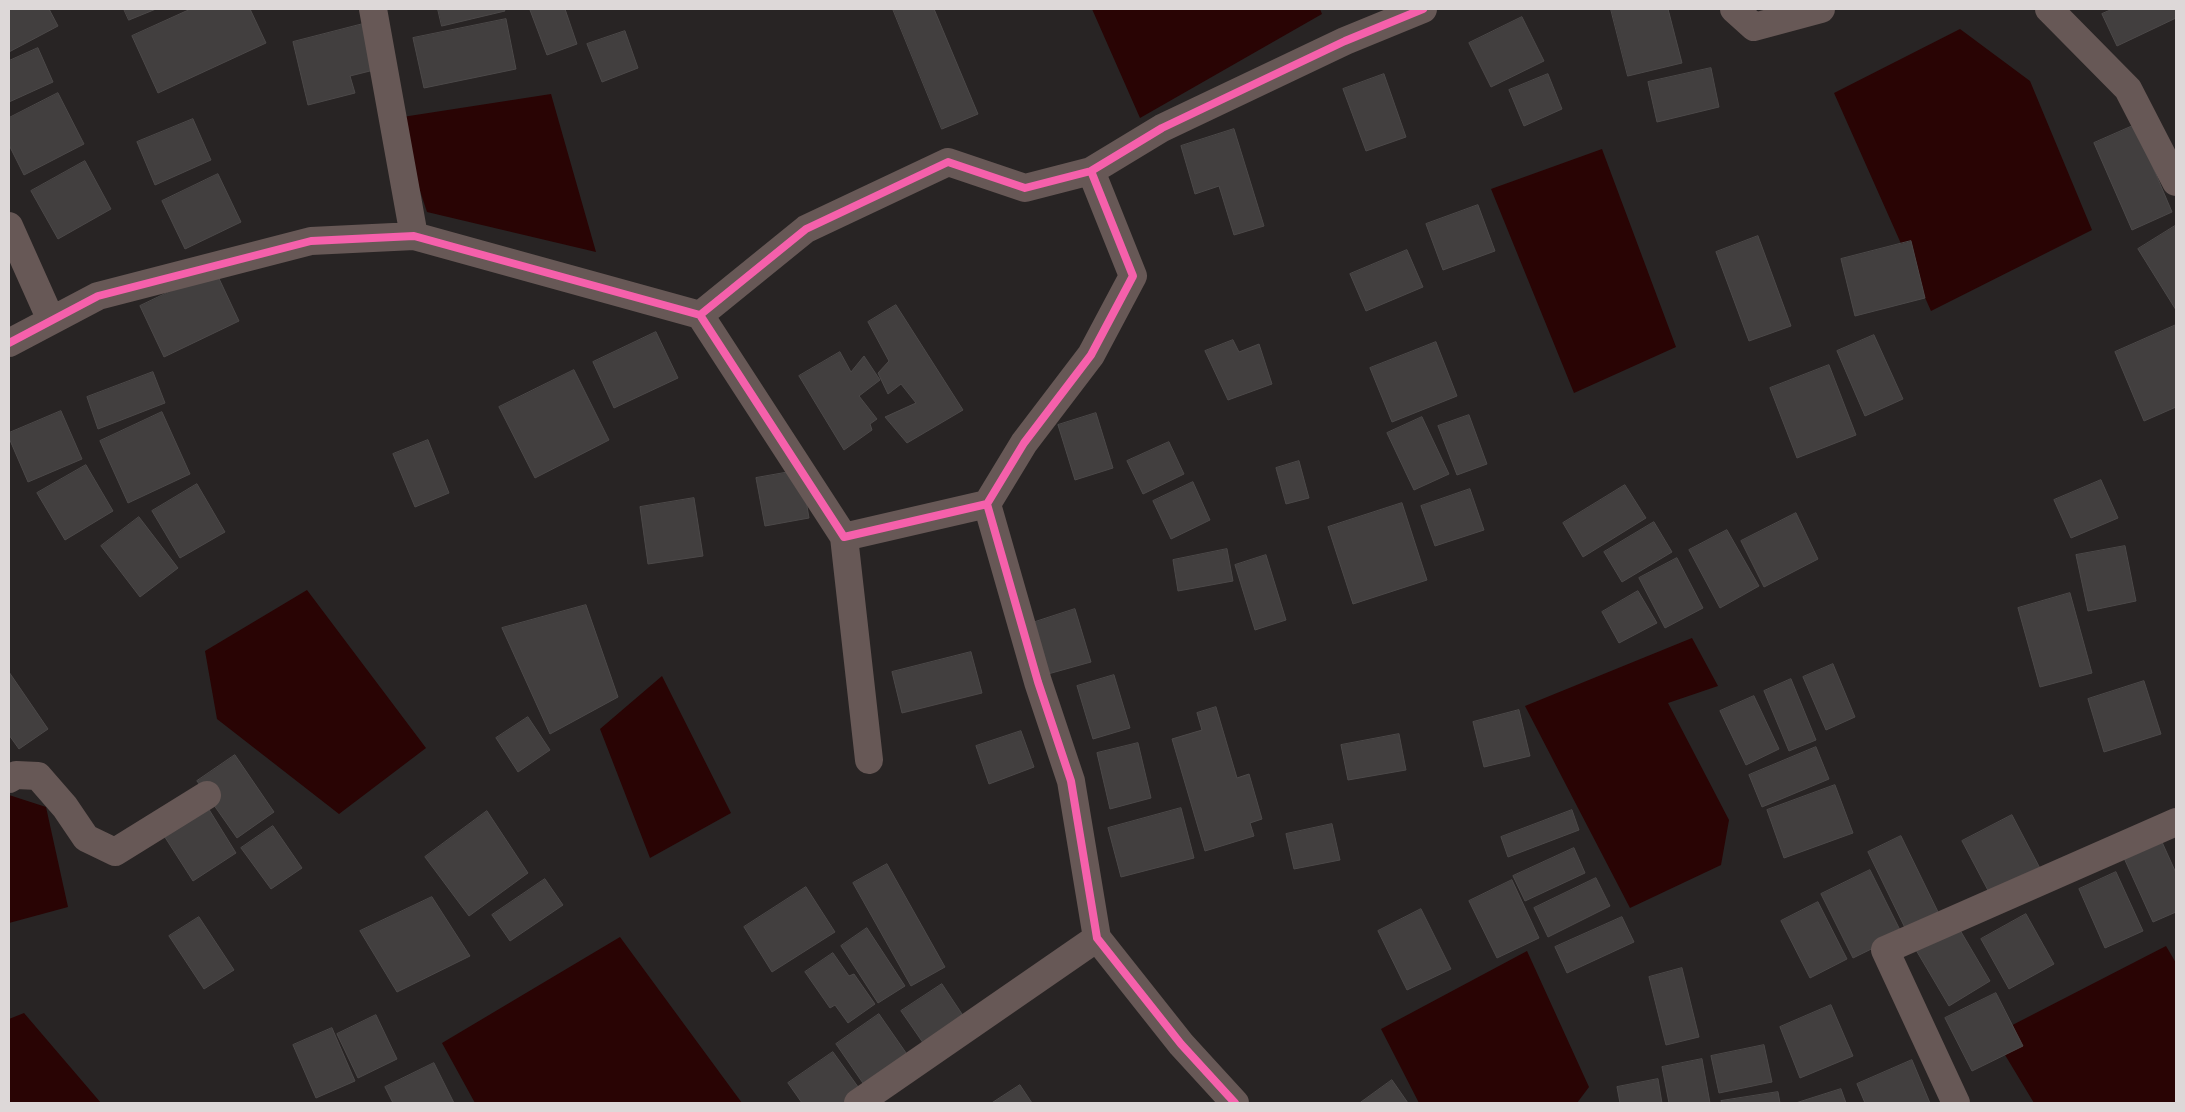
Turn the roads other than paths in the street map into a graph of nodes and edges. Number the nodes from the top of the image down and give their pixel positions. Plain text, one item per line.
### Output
1 (373, 9) edge
2 (1423, 9) edge
3 (1734, 9) edge
4 (1821, 9) edge
5 (2050, 9) edge
6 (1091, 170) junction
7 (2176, 182) edge
8 (9, 226) edge
9 (414, 236) junction
10 (700, 315) junction
11 (51, 320) junction
12 (9, 343) edge
13 (986, 504) junction
14 (844, 537) junction
15 (869, 760) dead end
16 (9, 779) edge
17 (207, 795) dead end
18 (2176, 822) edge
19 (1096, 938) junction
20 (858, 1103) edge
21 (1236, 1103) edge
22 (1956, 1103) edge

1 - 9 street
2 - 6 street
3 - 4 street
5 - 7 street
6 - 10 street
6 - 13 street
8 - 11 street
9 - 10 street
9 - 11 street
10 - 14 street
11 - 12 street
13 - 14 street
13 - 19 street
14 - 15 street
16 - 17 street
18 - 22 street
19 - 20 street
19 - 21 street

